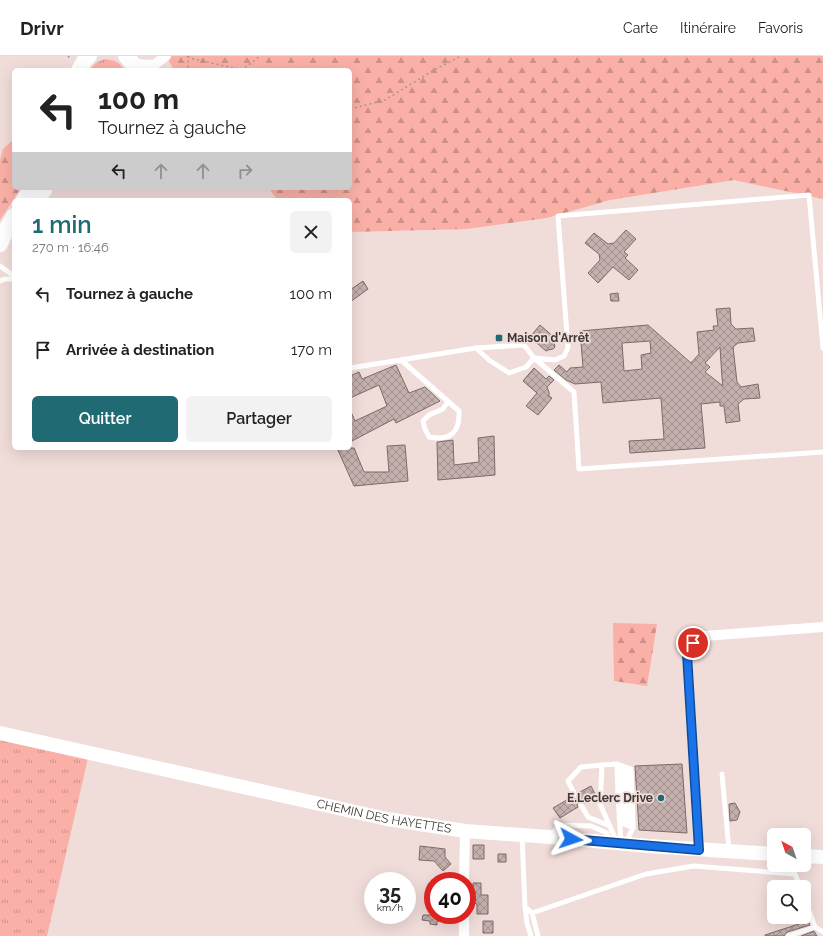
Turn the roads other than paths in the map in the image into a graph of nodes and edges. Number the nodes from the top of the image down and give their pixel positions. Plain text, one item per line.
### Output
1 (88, 56) edge
2 (166, 56) edge
3 (171, 56) edge
4 (130, 60) edge
5 (80, 68) edge
6 (162, 68) edge
7 (9, 229) edge
8 (0, 244) edge
9 (0, 254) edge
10 (0, 266) edge
11 (12, 275) edge
12 (12, 280) edge
13 (0, 281) edge
14 (476, 348) junction
15 (823, 348) edge
16 (534, 358) junction
17 (401, 360) junction
18 (352, 368) edge
19 (448, 401) junction
20 (823, 452) edge
21 (823, 627) edge
22 (0, 733) edge
23 (602, 765) junction
24 (722, 774) dead end
25 (631, 783) junction
26 (618, 793) junction
27 (575, 795) dead end
28 (581, 805) dead end
29 (632, 814) junction
30 (610, 826) junction
31 (465, 831) junction
32 (522, 835) junction
33 (618, 843) junction
34 (699, 850) junction
35 (729, 852) junction
36 (767, 854) edge
37 (811, 856) edge
38 (823, 857) edge
39 (464, 872) edge
40 (797, 880) edge
41 (525, 907) junction
42 (532, 913) junction
43 (811, 916) edge
44 (464, 924) edge
45 (815, 927) junction
46 (823, 932) edge
47 (464, 936) edge
48 (531, 936) edge
49 (538, 936) edge
50 (788, 936) edge

1 - 5 main road
2 - 4 street
3 - 6 street
7 - 8 main road
7 - 9 main road
10 - 11 lane
12 - 13 lane
14 - 16 lane
14 - 16 lane
14 - 17 lane
15 - 16 lane
16 - 20 lane
17 - 18 lane
17 - 19 lane
19 - 19 lane
21 - 34 street
22 - 31 street, CHEMIN DES HAYETTES
23 - 26 lane
23 - 27 lane
23 - 30 lane
24 - 35 lane
25 - 26 lane
25 - 26 lane
25 - 26 lane
25 - 26 lane
25 - 29 lane
26 - 29 lane
26 - 29 lane
26 - 29 lane
26 - 29 lane
26 - 33 lane
28 - 30 lane
29 - 33 lane
30 - 33 lane
31 - 32 street, CHEMIN DES HAYETTES
31 - 39 street
32 - 33 street, CHEMIN DES HAYETTES
32 - 41 lane
33 - 34 street, CHEMIN DES HAYETTES
34 - 35 street, CHEMIN DES HAYETTES
35 - 36 street, CHEMIN DES HAYETTES
37 - 38 street
40 - 42 lane
41 - 42 lane
41 - 48 lane
42 - 49 lane
43 - 45 lane
44 - 47 street
45 - 46 lane
45 - 50 lane

